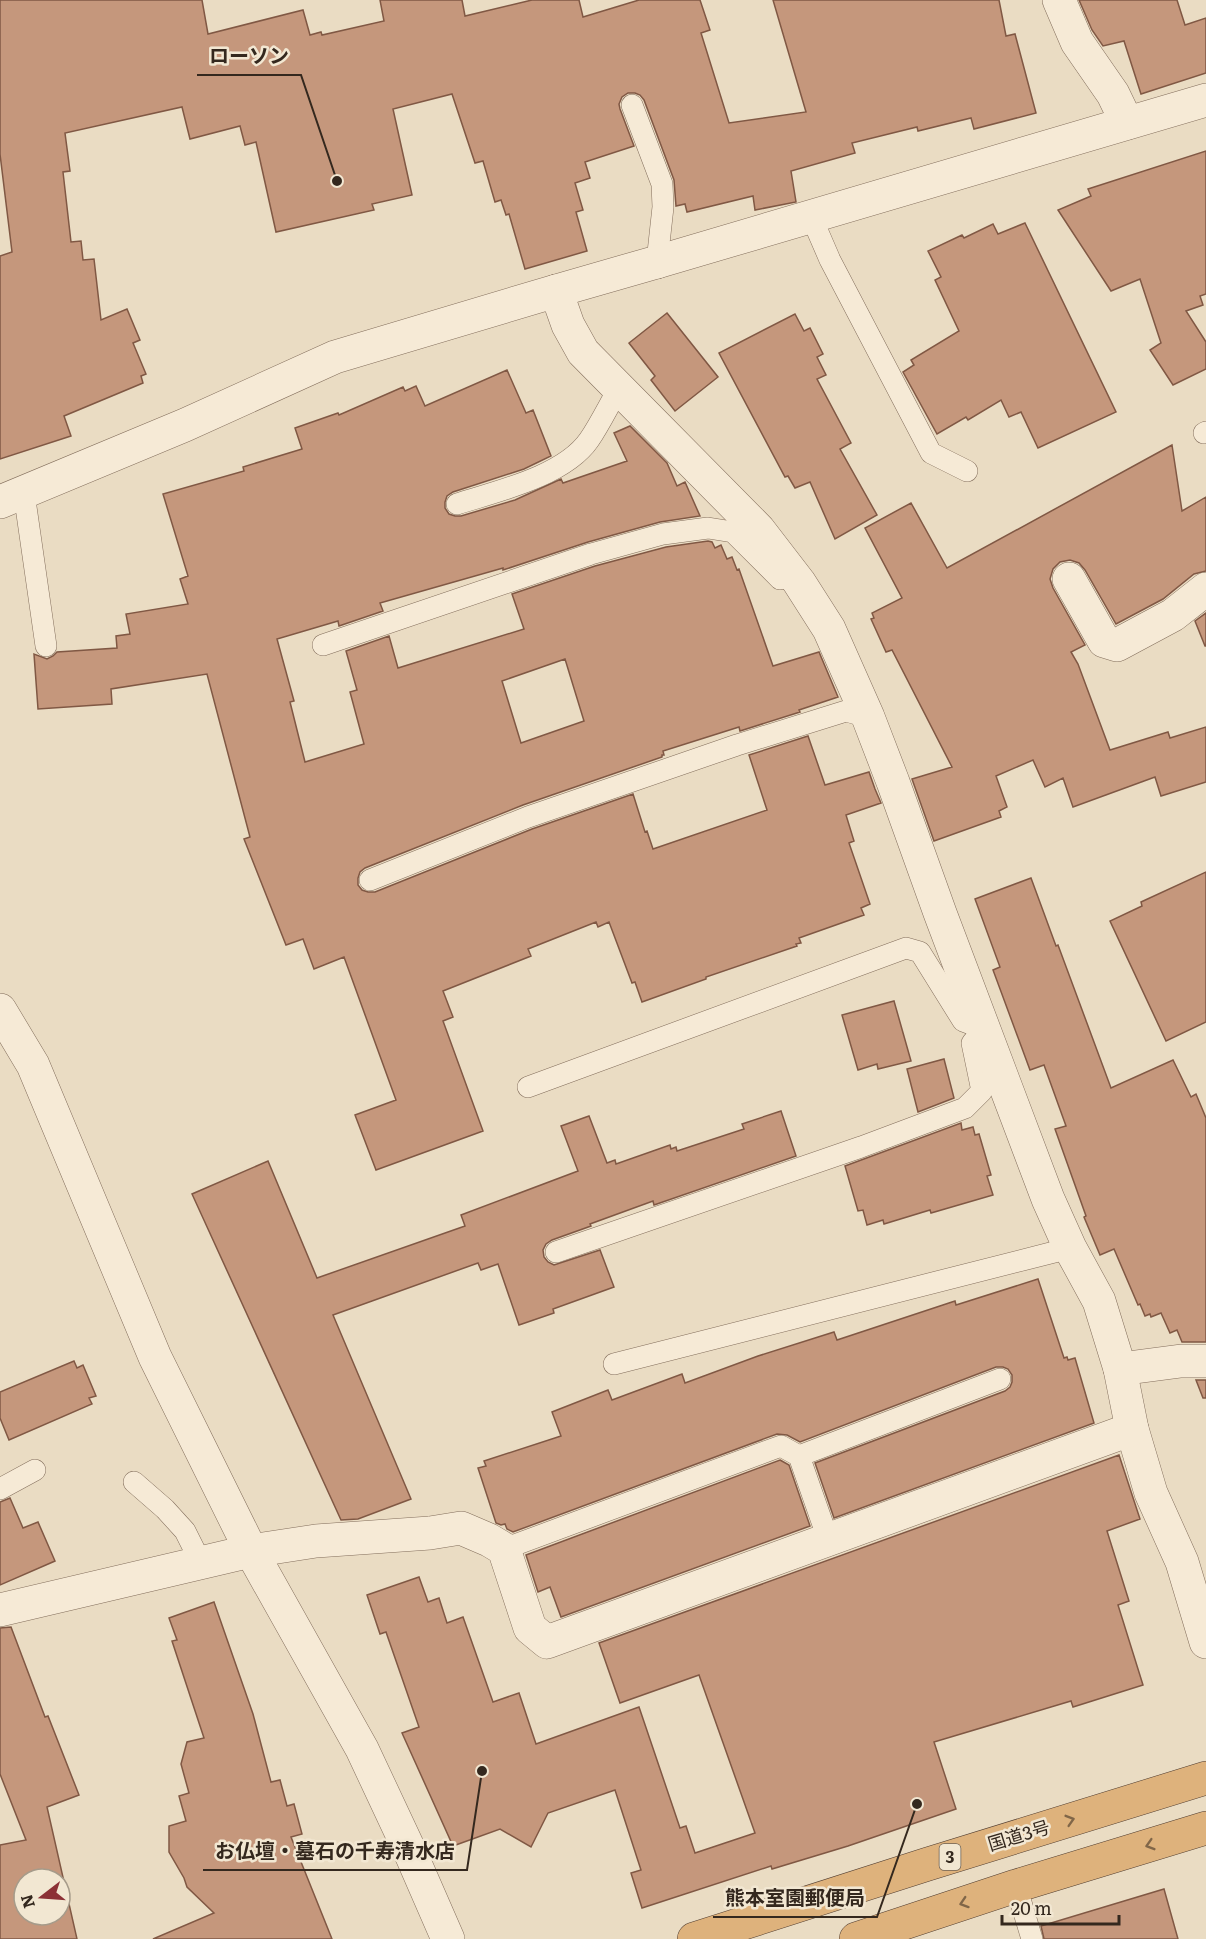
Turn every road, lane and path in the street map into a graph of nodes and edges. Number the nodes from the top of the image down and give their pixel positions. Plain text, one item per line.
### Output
1 (1059, 0) edge
2 (1206, 100) edge
3 (632, 105) dead end
4 (1127, 123) junction
5 (811, 216) junction
6 (657, 262) junction
7 (556, 291) junction
8 (619, 387) junction
9 (967, 471) dead end
10 (12, 497) edge
11 (457, 504) dead end
12 (1069, 579) dead end
13 (799, 582) junction
14 (1206, 589) edge
15 (323, 645) dead end
16 (46, 646) dead end
17 (868, 717) junction
18 (370, 880) dead end
19 (0, 1011) edge
20 (984, 1029) junction
21 (528, 1087) dead end
22 (1070, 1248) junction
23 (556, 1252) dead end
24 (1206, 1361) edge
25 (614, 1364) dead end
26 (1120, 1369) junction
27 (1000, 1378) dead end
28 (1132, 1429) junction
29 (800, 1456) junction
30 (36, 1470) dead end
31 (134, 1482) dead end
32 (0, 1489) edge
33 (828, 1539) junction
34 (504, 1549) junction
35 (251, 1551) junction
36 (201, 1563) junction
37 (0, 1610) edge
38 (1206, 1642) edge
39 (1206, 1778) edge
40 (1206, 1828) edge
41 (1016, 1886) junction
42 (448, 1939) edge
43 (694, 1939) edge
44 (856, 1939) edge
45 (1032, 1939) edge

1 - 4 street
2 - 4 street
3 - 6 lane
4 - 5 street
5 - 6 street
5 - 9 lane
6 - 7 street
7 - 8 street
7 - 10 street
8 - 11 lane
8 - 13 street
10 - 16 lane
12 - 14 street
13 - 15 lane
13 - 17 street
17 - 18 lane
17 - 20 street
19 - 35 street
20 - 21 lane
20 - 22 street
20 - 23 lane
22 - 25 lane
22 - 26 street
24 - 26 street
26 - 28 street
27 - 29 lane
28 - 33 street
28 - 38 street
29 - 33 lane
29 - 34 lane
30 - 32 lane
31 - 36 lane
33 - 34 street
34 - 35 street
35 - 36 street
35 - 42 street
36 - 37 street
43 -> 39 highway, 国道3号 / 3
40 -> 41 highway
41 -> 44 highway
41 - 45 lane

